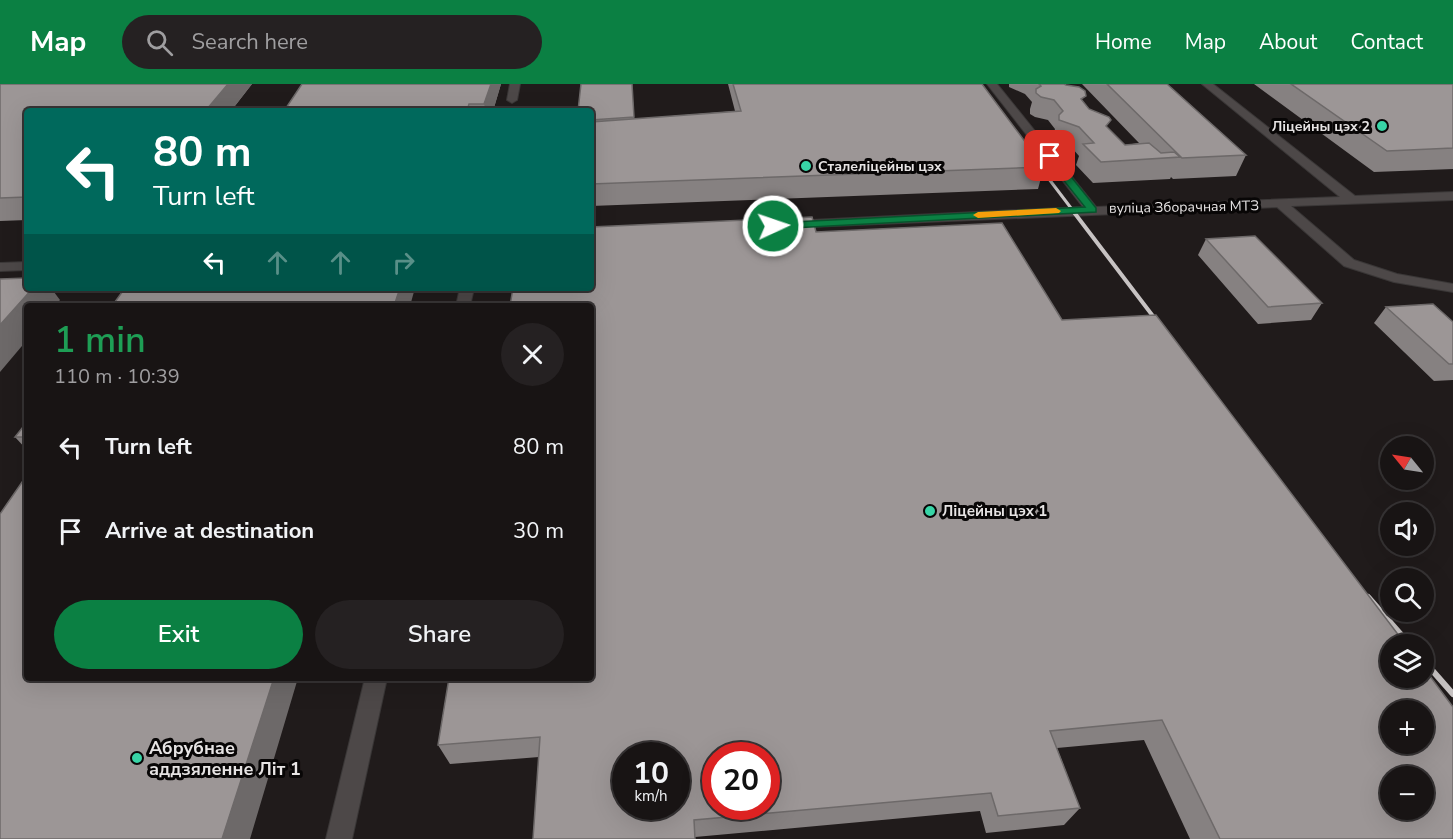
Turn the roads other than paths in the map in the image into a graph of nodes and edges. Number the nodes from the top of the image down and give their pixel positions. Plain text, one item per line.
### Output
1 (515, 84) edge
2 (992, 84) edge
3 (1207, 84) edge
4 (512, 100) dead end
5 (1453, 196) edge
6 (1352, 200) junction
7 (1282, 205) junction
8 (1092, 210) junction
9 (778, 226) edge
10 (24, 266) edge
11 (0, 267) edge
12 (1453, 288) edge
13 (375, 681) edge
14 (339, 839) edge

1 - 4 lane
2 - 8 lane
3 - 6 lane
5 - 6 lane, вуліца Зборачная МТЗ
6 - 7 lane, вуліца Зборачная МТЗ
7 - 8 lane, вуліца Зборачная МТЗ
7 - 12 lane
8 - 9 lane, вуліца Зборачная МТЗ
10 - 11 lane
13 - 14 lane

